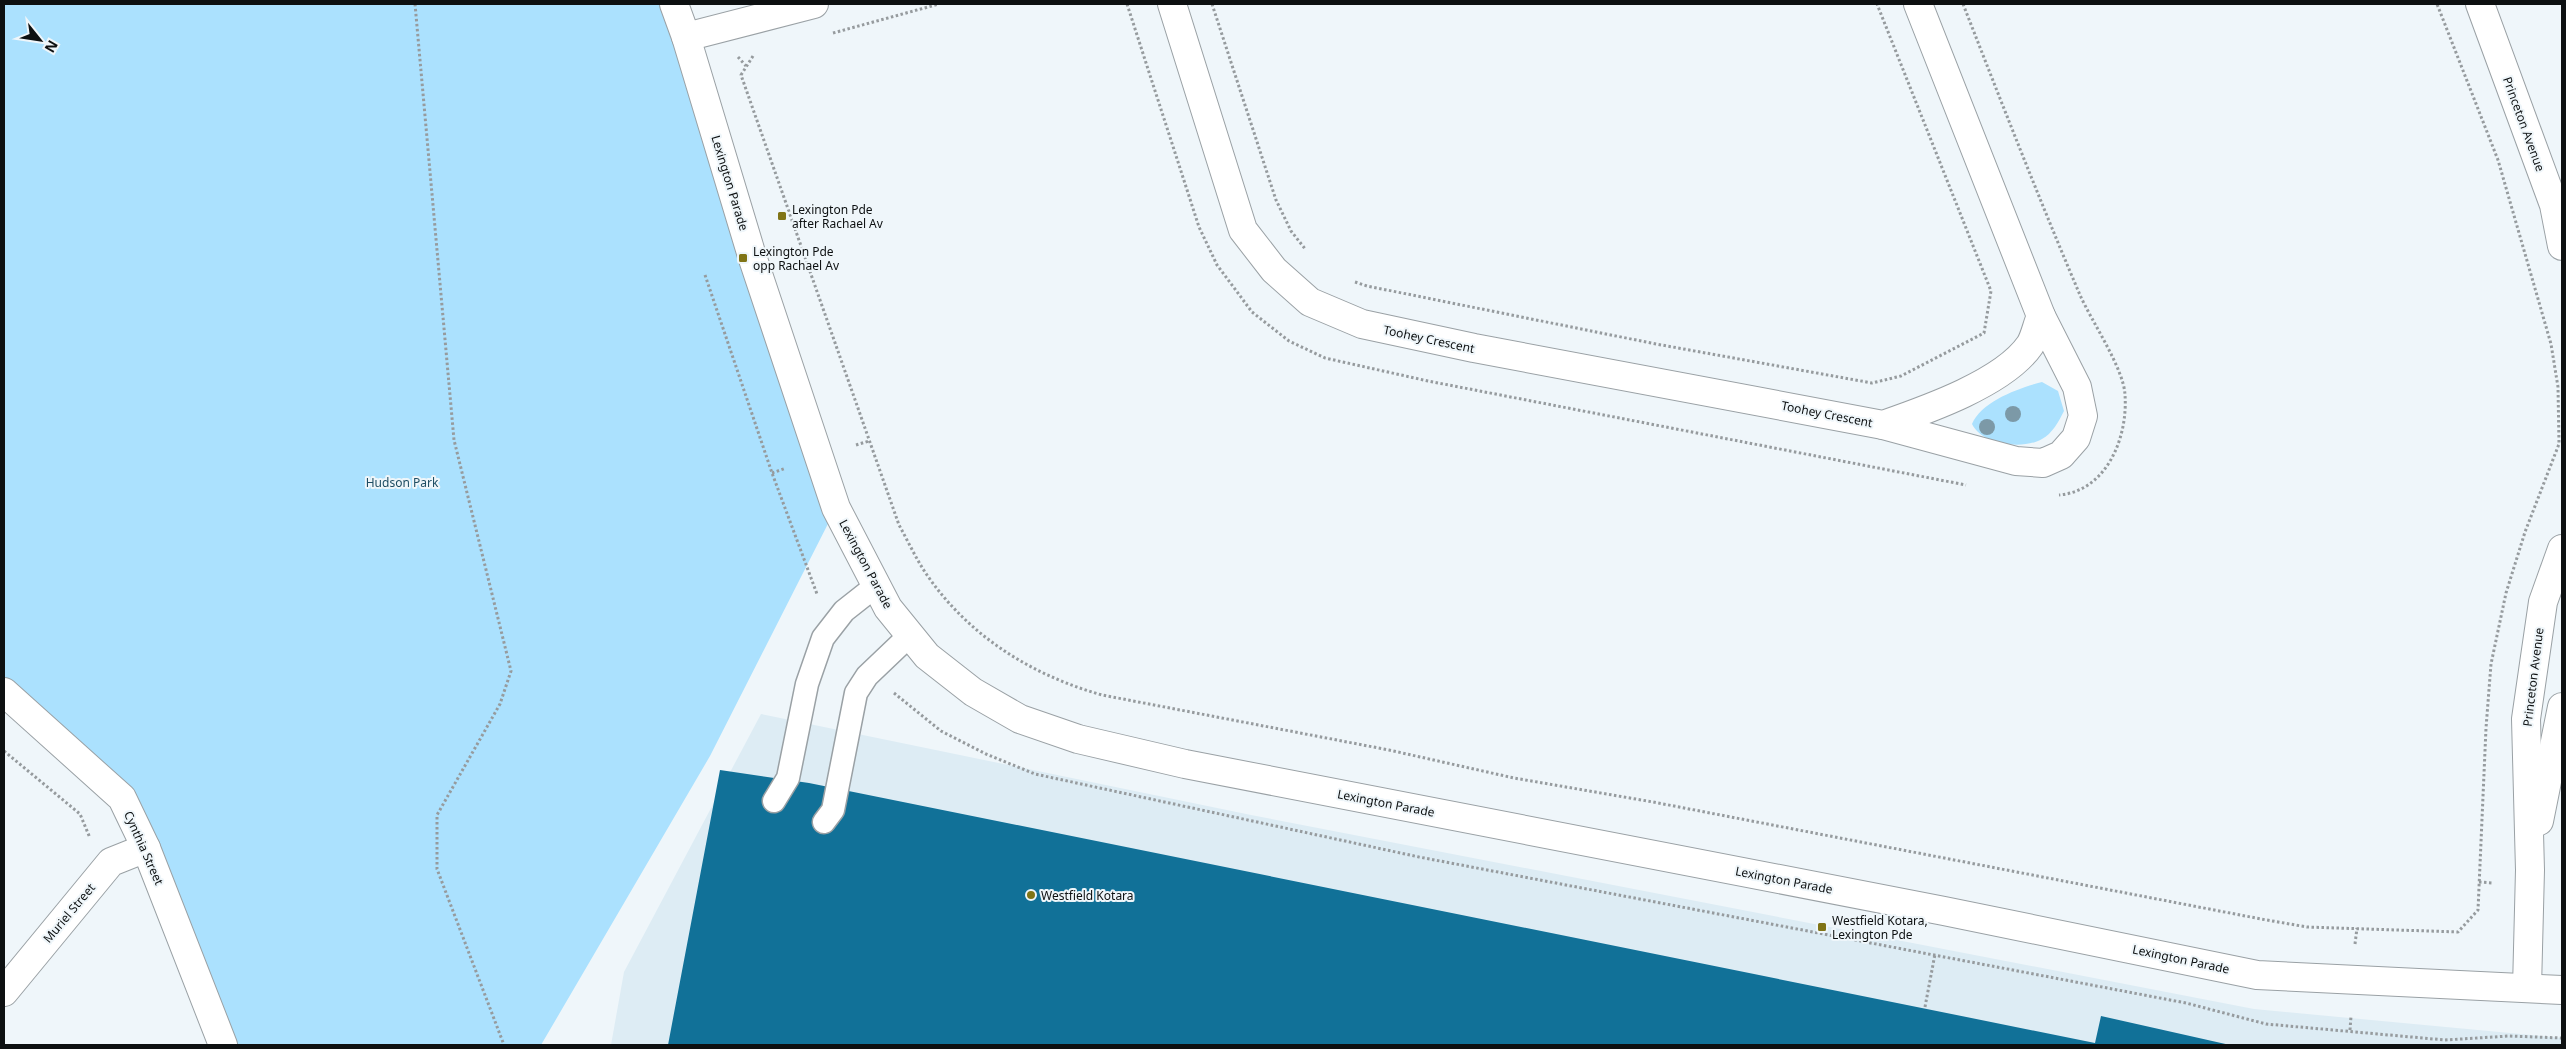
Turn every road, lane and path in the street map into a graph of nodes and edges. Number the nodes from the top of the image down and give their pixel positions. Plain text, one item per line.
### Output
1 (416, 4) edge
2 (674, 4) edge
3 (814, 4) edge
4 (939, 4) edge
5 (1127, 4) edge
6 (1172, 4) edge
7 (1212, 4) edge
8 (1877, 4) edge
9 (1918, 4) edge
10 (1963, 4) edge
11 (2437, 4) edge
12 (2480, 4) edge
13 (824, 36) dead end
14 (686, 37) junction
15 (760, 54) dead end
16 (2562, 246) edge
17 (1310, 255) dead end
18 (704, 275) dead end
19 (1350, 280) dead end
20 (2040, 316) junction
21 (1883, 425) junction
22 (869, 440) junction
23 (856, 445) dead end
24 (786, 468) dead end
25 (772, 473) junction
26 (1970, 486) dead end
27 (2057, 495) dead end
28 (2562, 549) edge
29 (876, 586) junction
30 (817, 594) dead end
31 (910, 635) junction
32 (4, 692) edge
33 (891, 692) dead end
34 (2562, 707) edge
35 (4, 751) edge
36 (774, 802) dead end
37 (824, 822) dead end
38 (90, 838) dead end
39 (146, 848) junction
40 (2530, 870) junction
41 (2480, 882) junction
42 (2493, 883) dead end
43 (2357, 928) junction
44 (2355, 944) dead end
45 (1935, 954) junction
46 (2527, 988) junction
47 (2562, 990) edge
48 (4, 992) edge
49 (1925, 1007) dead end
50 (2351, 1016) dead end
51 (2350, 1030) junction
52 (2562, 1038) edge
53 (223, 1045) edge
54 (504, 1045) edge

1 - 54 path
2 - 14 street, Lexington Parade
3 - 14 street
4 - 13 path
5 - 26 path
6 - 21 street, Toohey Crescent
7 - 17 path
8 - 19 path
9 - 20 street, Toohey Crescent
10 - 27 path
11 - 41 path
12 - 16 street, Princeton Avenue
14 - 29 street, Lexington Parade
15 - 22 path
18 - 25 path
20 - 21 street, Toohey Crescent
20 - 21 street, Toohey Crescent
22 - 23 path
22 - 43 path
24 - 25 path
25 - 30 path
28 - 40 street, Princeton Avenue
29 - 31 street, Lexington Parade
29 - 36 lane
31 - 37 lane
31 - 46 street, Lexington Parade
32 - 39 street, Cynthia Street
33 - 45 path
34 - 40 street, Princeton Avenue
35 - 38 path
39 - 48 street, Muriel Street
39 - 53 street, Cynthia Street
40 - 46 street, Princeton Avenue
41 - 42 path
41 - 43 path
43 - 44 path
45 - 49 path
45 - 51 path
46 - 47 street, Lexington Parade
50 - 51 path
51 - 52 path

